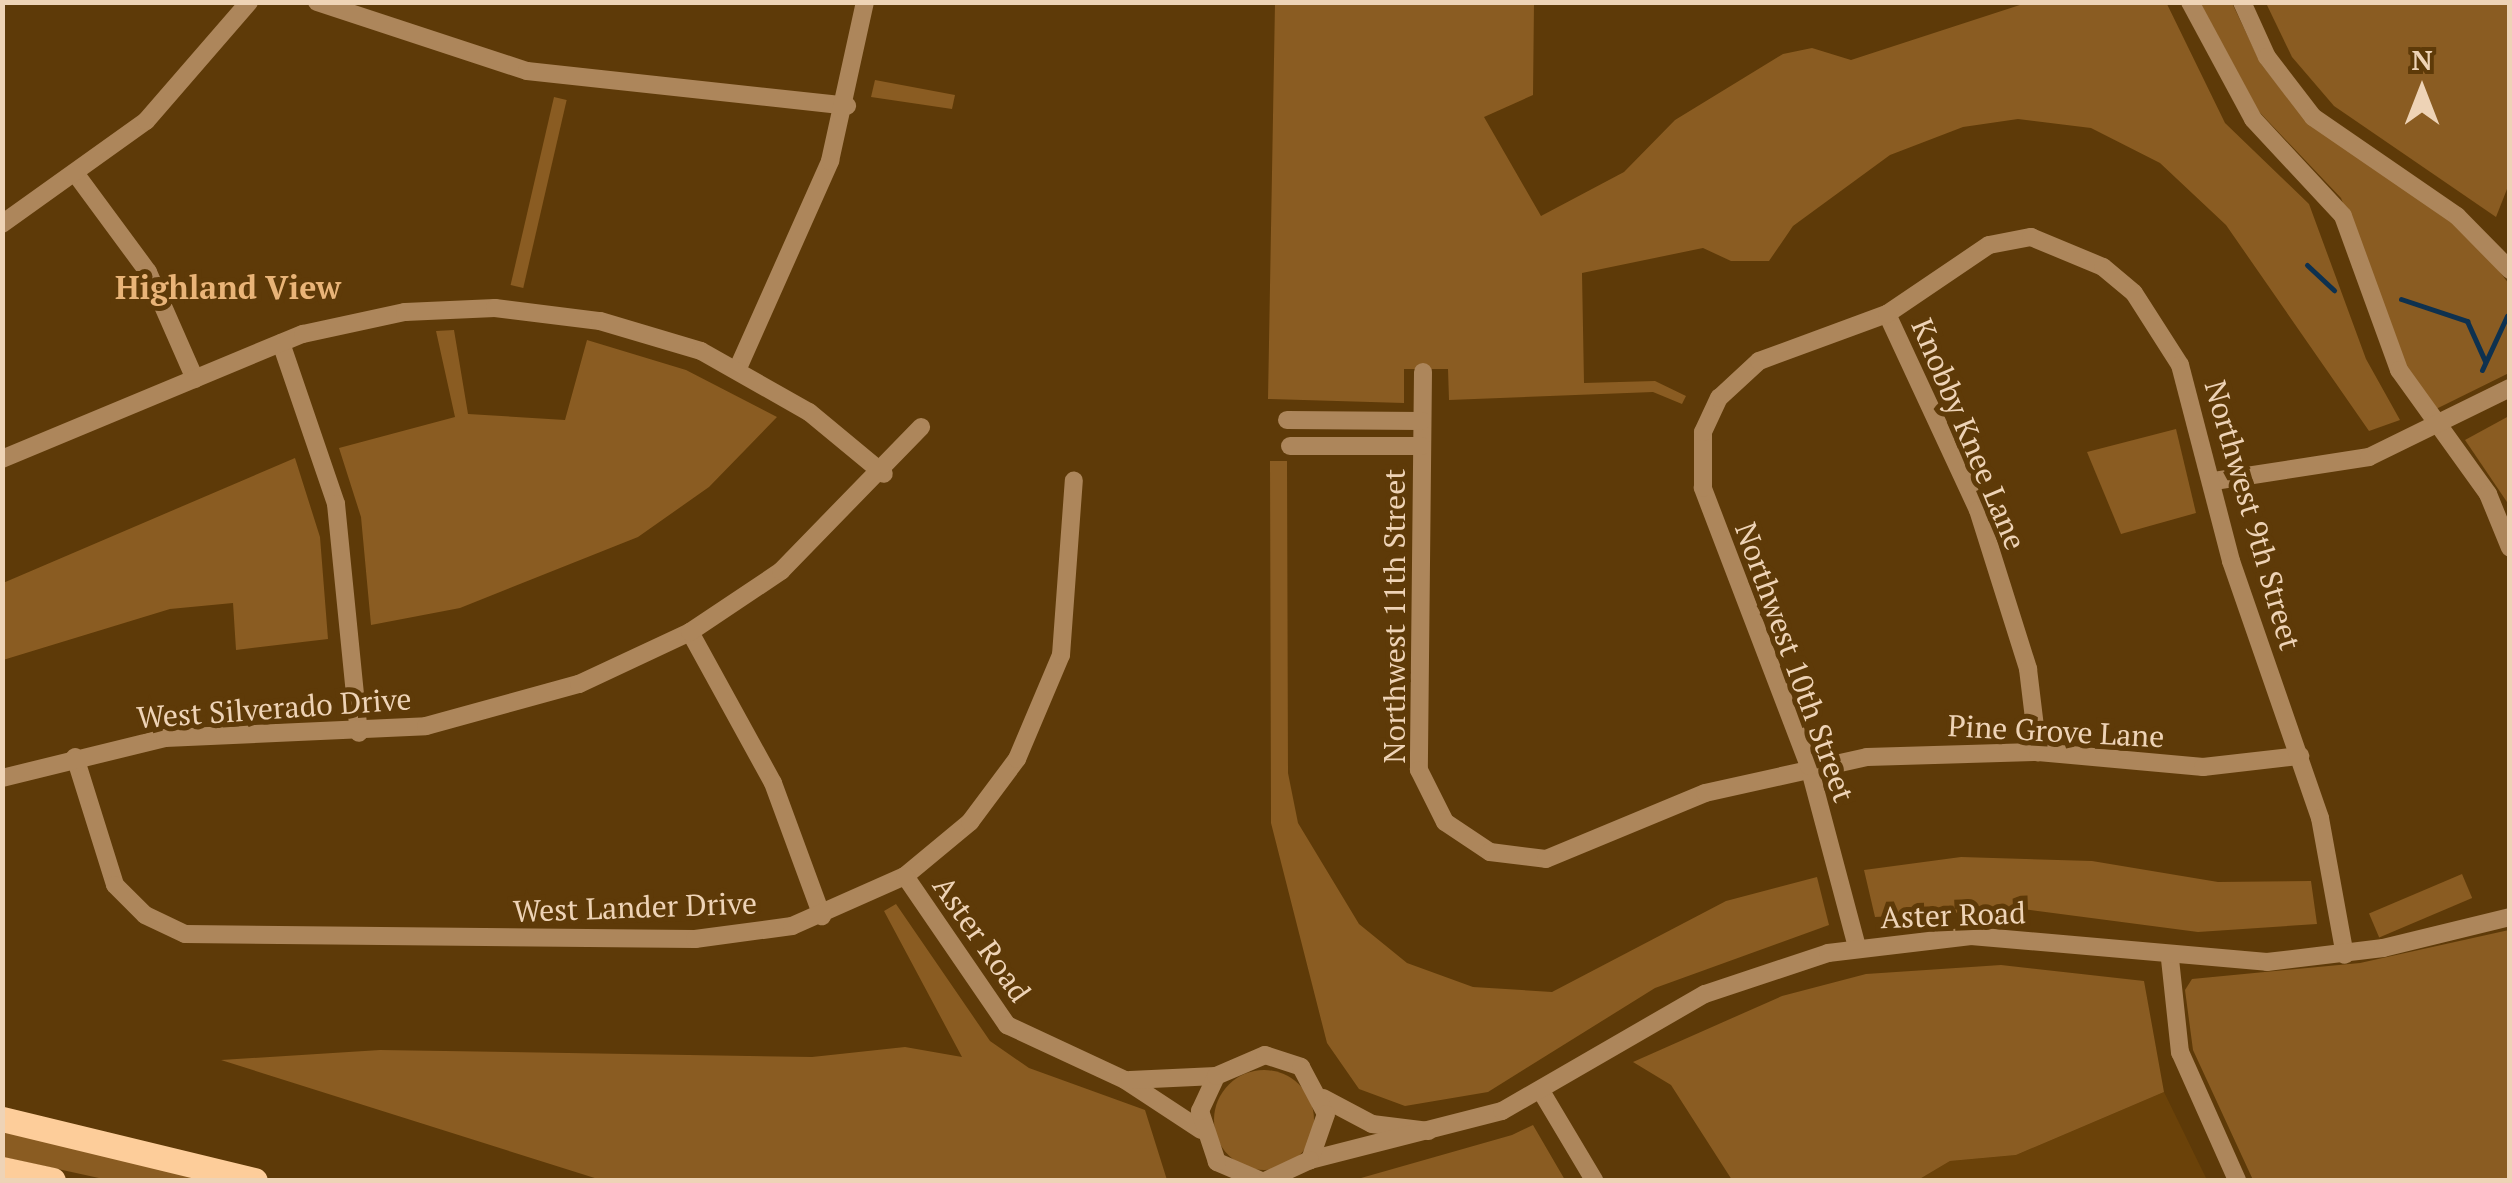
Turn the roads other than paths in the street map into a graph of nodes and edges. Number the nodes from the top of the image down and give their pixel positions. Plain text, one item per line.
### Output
1 (249, 2) edge
2 (317, 2) edge
3 (865, 2) edge
4 (2190, 2) edge
5 (2242, 2) edge
6 (848, 106) junction
7 (78, 177) junction
8 (2, 224) edge
9 (2510, 270) edge
10 (1886, 314) junction
11 (281, 343) junction
12 (738, 368) junction
13 (1423, 372) dead end
14 (194, 379) junction
15 (2510, 388) edge
16 (1287, 420) dead end
17 (1422, 421) junction
18 (921, 427) dead end
19 (2435, 430) junction
20 (1290, 446) dead end
21 (1422, 446) junction
22 (2, 459) edge
23 (884, 474) junction
24 (1074, 480) dead end
25 (2214, 481) junction
26 (2510, 548) edge
27 (690, 632) junction
28 (359, 733) junction
29 (2038, 752) junction
30 (75, 756) junction
31 (2300, 756) junction
32 (1809, 766) junction
33 (2, 778) edge
34 (1468, 842) joint
35 (905, 876) junction
36 (822, 916) junction
37 (2510, 917) edge
38 (1857, 947) junction
39 (2345, 955) junction
40 (2170, 959) junction
41 (1216, 1076) junction
42 (1125, 1080) junction
43 (1542, 1091) junction
44 (1323, 1098) junction
45 (2, 1119) edge
46 (1201, 1130) junction
47 (1434, 1131) junction
48 (1310, 1160) junction
49 (2, 1169) edge
50 (54, 1180) edge
51 (255, 1180) edge
52 (1258, 1180) edge
53 (1266, 1180) edge
54 (1594, 1180) edge
55 (2236, 1180) edge

1 - 7 street
2 - 6 street
3 - 6 street
4 - 19 street
5 - 9 street
6 - 12 street
7 - 8 street
7 - 14 street
10 - 25 street, Northwest 9th Street
10 - 29 street, Knobby Knee Lane
10 - 32 street, Northwest 10th Street
11 - 12 street
11 - 14 street
11 - 28 street
12 - 23 street
13 - 17 street, Northwest 11th Street
14 - 22 street
15 - 19 street
16 - 17 street
17 - 21 street, Northwest 11th Street
18 - 23 street, West Silverado Drive
19 - 25 street
19 - 26 street
20 - 21 street
21 - 34 street, Northwest 11th Street
23 - 27 street, West Silverado Drive
24 - 35 street, West Lander Drive
25 - 31 street, Northwest 9th Street
27 - 28 street, West Silverado Drive
27 - 36 street
28 - 30 street, West Silverado Drive
29 - 31 street, Pine Grove Lane
29 - 32 street, Pine Grove Lane
30 - 33 street, West Silverado Drive
30 - 36 street, West Lander Drive
31 - 39 street, Northwest 9th Street
32 - 34 street, Pine Grove Lane
32 - 38 street, Northwest 10th Street
35 - 36 street, West Lander Drive
35 - 42 street, Aster Road
37 - 39 street, Aster Road
38 - 40 street, Aster Road
38 - 43 street, Aster Road
39 - 40 street, Aster Road
40 - 55 street
41 - 42 street, Aster Road
41 - 44 street, Aster Road
41 - 46 street
42 - 46 street, Aster Road
43 - 47 street, Aster Road
43 - 54 street
44 - 47 street, Aster Road
44 - 48 street
45 - 51 main road
46 - 52 street, Aster Road
47 - 48 street, Aster Road
48 - 53 street, Aster Road
49 - 50 main road

